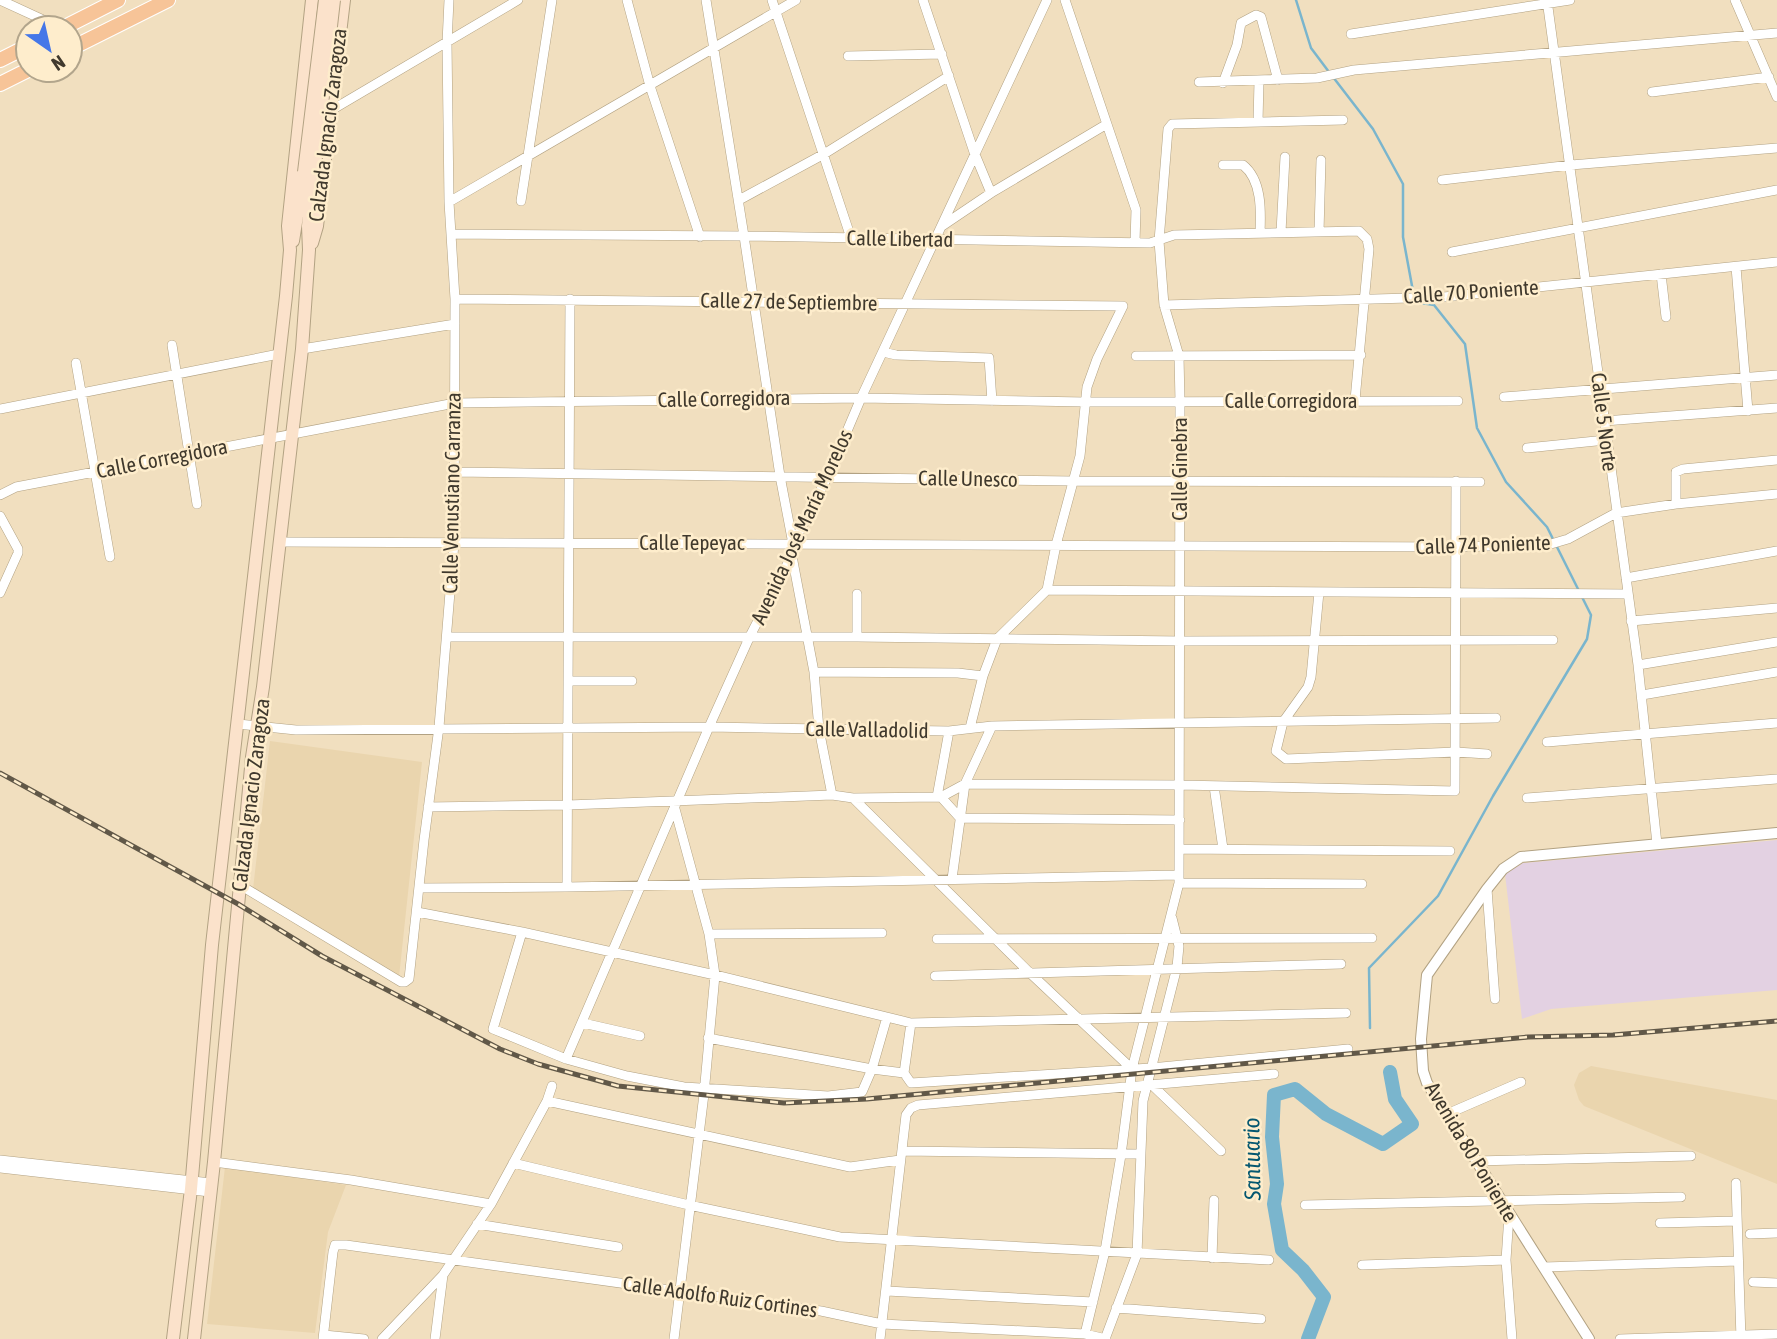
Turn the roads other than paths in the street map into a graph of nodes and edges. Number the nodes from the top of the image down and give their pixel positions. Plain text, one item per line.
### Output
1 (0, 0) edge
2 (118, 0) edge
3 (168, 0) edge
4 (312, 0) edge
5 (325, 0) edge
6 (334, 0) edge
7 (344, 0) edge
8 (449, 0) edge
9 (518, 0) edge
10 (552, 0) edge
11 (627, 0) edge
12 (706, 0) edge
13 (772, 0) edge
14 (796, 0) edge
15 (923, 0) edge
16 (1047, 0) edge
17 (1065, 0) edge
18 (1570, 0) edge
19 (1735, 0) edge
20 (1548, 2) edge
21 (776, 11) junction
22 (31, 14) edge
23 (83, 14) edge
24 (309, 20) junction
25 (341, 26) junction
26 (1777, 33) edge
27 (1351, 34) dead end
28 (1750, 36) junction
29 (84, 42) edge
30 (447, 43) junction
31 (714, 49) junction
32 (1554, 51) junction
33 (942, 54) junction
34 (848, 56) dead end
35 (949, 76) junction
36 (1769, 77) junction
37 (1278, 80) junction
38 (1259, 81) junction
39 (1199, 82) dead end
40 (1223, 83) junction
41 (650, 86) junction
42 (1652, 92) dead end
43 (1777, 97) edge
44 (330, 111) junction
45 (1343, 120) dead end
46 (1258, 122) junction
47 (1108, 124) junction
48 (1777, 148) edge
49 (974, 152) junction
50 (824, 154) junction
51 (1285, 158) dead end
52 (526, 159) junction
53 (1321, 160) dead end
54 (1223, 165) dead end
55 (1571, 165) junction
56 (309, 173) junction
57 (1442, 180) dead end
58 (1777, 190) edge
59 (991, 193) junction
60 (739, 200) junction
61 (521, 201) dead end
62 (449, 202) junction
63 (942, 226) junction
64 (1579, 227) junction
65 (1281, 232) junction
66 (1319, 232) junction
67 (1260, 233) junction
68 (451, 234) junction
69 (744, 236) junction
70 (700, 237) junction
71 (851, 238) junction
72 (936, 239) junction
73 (1159, 241) junction
74 (1135, 242) junction
75 (290, 250) junction
76 (309, 250) junction
77 (1452, 252) dead end
78 (1777, 262) edge
79 (1736, 267) junction
80 (1661, 274) junction
81 (1586, 282) junction
82 (1364, 298) junction
83 (455, 299) junction
84 (570, 299) junction
85 (754, 301) junction
86 (904, 305) junction
87 (1164, 305) junction
88 (1666, 317) dead end
89 (455, 324) junction
90 (172, 345) dead end
91 (302, 349) junction
92 (883, 352) junction
93 (279, 354) junction
94 (1361, 355) junction
95 (1136, 356) dead end
96 (1179, 356) junction
97 (76, 363) dead end
98 (176, 373) junction
99 (1777, 375) edge
100 (1745, 378) junction
101 (1600, 389) junction
102 (80, 392) junction
103 (1504, 397) dead end
104 (768, 398) junction
105 (861, 398) junction
106 (1355, 400) junction
107 (570, 401) junction
108 (992, 401) junction
109 (1458, 401) dead end
110 (1085, 402) junction
111 (1180, 402) junction
112 (455, 403) junction
113 (1777, 408) edge
114 (0, 409) edge
115 (1748, 411) junction
116 (1604, 421) junction
117 (290, 435) junction
118 (270, 438) junction
119 (1606, 440) junction
120 (1527, 448) dead end
121 (188, 454) junction
122 (1777, 460) edge
123 (93, 472) junction
124 (455, 472) junction
125 (570, 474) junction
126 (780, 476) junction
127 (828, 476) junction
128 (1073, 481) junction
129 (1180, 481) junction
130 (1456, 481) junction
131 (1480, 482) dead end
132 (0, 495) edge
133 (1777, 495) edge
134 (197, 504) dead end
135 (1676, 504) junction
136 (1616, 513) junction
137 (0, 516) edge
138 (279, 542) junction
139 (569, 542) junction
140 (454, 543) junction
141 (793, 544) junction
142 (1056, 545) junction
143 (1180, 545) junction
144 (1456, 547) junction
145 (1777, 551) edge
146 (792, 555) junction
147 (110, 557) dead end
148 (1626, 578) junction
149 (1047, 590) junction
150 (1456, 591) junction
151 (1181, 592) junction
152 (1319, 592) junction
153 (0, 593) edge
154 (857, 594) dead end
155 (1628, 594) junction
156 (1777, 608) edge
157 (1631, 621) junction
158 (750, 636) junction
159 (448, 637) junction
160 (568, 637) junction
161 (807, 637) junction
162 (857, 637) junction
163 (998, 639) junction
164 (1316, 639) junction
165 (1456, 639) junction
166 (1553, 640) dead end
167 (1181, 641) junction
168 (1777, 642) edge
169 (1638, 665) junction
170 (814, 672) junction
171 (1777, 672) edge
172 (983, 676) junction
173 (568, 681) junction
174 (632, 681) dead end
175 (1642, 695) junction
176 (1456, 718) junction
177 (1496, 718) dead end
178 (1283, 723) junction
179 (1777, 723) edge
180 (1180, 724) junction
181 (992, 726) junction
182 (257, 727) junction
183 (439, 727) junction
184 (709, 727) junction
185 (970, 727) junction
186 (238, 728) junction
187 (569, 728) junction
188 (819, 729) junction
189 (949, 731) junction
190 (1646, 735) junction
191 (1547, 742) dead end
192 (1456, 752) junction
193 (1487, 754) dead end
194 (252, 757) junction
195 (1777, 779) edge
196 (965, 784) junction
197 (1181, 785) junction
198 (1214, 786) junction
199 (1652, 789) junction
200 (832, 795) junction
201 (939, 797) junction
202 (853, 798) junction
203 (1527, 798) dead end
204 (568, 805) junction
205 (676, 805) junction
206 (428, 807) junction
207 (960, 818) junction
208 (1180, 820) junction
209 (1777, 833) edge
210 (1657, 844) junction
211 (1180, 849) junction
212 (1223, 849) junction
213 (1450, 850) dead end
214 (953, 879) junction
215 (1179, 879) junction
216 (937, 880) junction
217 (695, 884) junction
218 (1362, 884) dead end
219 (240, 885) junction
220 (643, 885) junction
221 (567, 887) junction
222 (419, 888) junction
223 (1487, 889) junction
224 (417, 912) junction
225 (1171, 917) junction
226 (523, 932) junction
227 (882, 933) dead end
228 (709, 934) junction
229 (1164, 936) junction
230 (1177, 937) junction
231 (995, 938) junction
232 (1372, 938) dead end
233 (937, 939) dead end
234 (612, 954) junction
235 (1341, 964) dead end
236 (1177, 967) junction
237 (1157, 968) junction
238 (1030, 973) junction
239 (715, 975) junction
240 (935, 976) dead end
241 (1495, 999) dead end
242 (1346, 1013) dead end
243 (1165, 1016) junction
244 (887, 1017) junction
245 (1145, 1017) junction
246 (1078, 1018) junction
247 (583, 1023) junction
248 (911, 1023) junction
249 (640, 1036) dead end
250 (708, 1038) junction
251 (1348, 1049) dead end
252 (566, 1059) junction
253 (1151, 1068) junction
254 (872, 1069) junction
255 (1132, 1069) junction
256 (904, 1073) junction
257 (1274, 1074) dead end
258 (1521, 1082) dead end
259 (552, 1086) dead end
260 (1129, 1086) junction
261 (1149, 1086) junction
262 (704, 1088) junction
263 (547, 1101) junction
264 (1447, 1114) junction
265 (698, 1135) junction
266 (1221, 1151) dead end
267 (1122, 1154) junction
268 (1139, 1154) junction
269 (901, 1156) junction
270 (1691, 1156) dead end
271 (0, 1160) edge
272 (1476, 1161) junction
273 (214, 1162) junction
274 (513, 1163) junction
275 (0, 1168) edge
276 (1736, 1183) dead end
277 (192, 1185) junction
278 (211, 1187) junction
279 (1681, 1198) dead end
280 (1213, 1200) dead end
281 (1501, 1200) junction
282 (491, 1203) junction
283 (688, 1205) junction
284 (1305, 1205) dead end
285 (1509, 1215) junction
286 (1736, 1221) junction
287 (1660, 1223) dead end
288 (477, 1224) junction
289 (1777, 1233) edge
290 (1750, 1234) dead end
291 (892, 1240) junction
292 (618, 1247) dead end
293 (1105, 1251) junction
294 (1136, 1254) junction
295 (1212, 1258) junction
296 (452, 1260) junction
297 (1269, 1260) dead end
298 (1506, 1260) junction
299 (1738, 1261) junction
300 (1362, 1265) dead end
301 (1544, 1267) junction
302 (443, 1275) junction
303 (1753, 1282) dead end
304 (1777, 1283) edge
305 (887, 1291) junction
306 (679, 1292) junction
307 (1093, 1302) junction
308 (1116, 1308) junction
309 (1261, 1319) dead end
310 (882, 1324) junction
311 (1085, 1334) junction
312 (1777, 1334) edge
313 (323, 1337) edge
314 (1741, 1338) edge
315 (173, 1339) edge
316 (194, 1339) edge
317 (364, 1339) edge
318 (382, 1339) edge
319 (435, 1339) edge
320 (674, 1339) edge
321 (880, 1339) edge
322 (1106, 1339) edge
323 (1512, 1339) edge
324 (1589, 1339) edge
325 (1620, 1339) edge

1 - 22 street
2 - 23 main road
3 - 29 main road
4 - 24 main road, Calzada Ignacio Zaragoza
5 - 56 main road, Calzada Ignacio Zaragoza, bridge
6 - 56 main road, Calzada Ignacio Zaragoza, bridge
7 - 25 main road, Calzada Ignacio Zaragoza
8 - 30 street, Calle Venustiano Carranza
9 - 30 street
10 - 52 street
11 - 41 street
12 - 31 street
13 - 21 street
14 - 21 street
15 - 33 street
16 - 49 street, Avenida José María Morelos
17 - 47 street
18 - 20 street
19 - 28 street
20 - 27 street
20 - 32 street, Calle 5 Norte
21 - 31 street
21 - 50 street
24 - 25 main road
24 - 75 main road, Calzada Ignacio Zaragoza
25 - 44 main road, Calzada Ignacio Zaragoza
26 - 28 street
28 - 32 street
28 - 36 street
30 - 44 street
30 - 62 street, Calle Venustiano Carranza
31 - 41 street
31 - 60 street
32 - 37 street
32 - 55 street, Calle 5 Norte
33 - 34 street
33 - 35 street
35 - 49 street
35 - 50 street
36 - 42 street
36 - 43 street
37 - 38 street
37 - 40 street
38 - 40 street
38 - 46 street
39 - 40 street
41 - 52 street
41 - 70 street
44 - 76 main road, Calzada Ignacio Zaragoza
45 - 46 street
46 - 73 street, Calle Ginebra
47 - 59 street
47 - 74 street
48 - 55 street
49 - 59 street
49 - 63 street, Avenida José María Morelos
50 - 60 street
50 - 71 street
51 - 65 street
52 - 61 street
52 - 62 street
53 - 66 street
54 - 67 street
55 - 57 street
55 - 64 street, Calle 5 Norte
56 - 75 main road, Calzada Ignacio Zaragoza
56 - 76 main road, Calzada Ignacio Zaragoza
58 - 64 street
59 - 63 street
60 - 69 street
62 - 68 street, Calle Venustiano Carranza
63 - 72 street, Avenida José María Morelos
64 - 77 street
64 - 81 street, Calle 5 Norte
65 - 66 street, Calle Libertad
65 - 67 street, Calle Libertad
66 - 82 street, Calle Libertad
67 - 73 street, Calle Libertad
68 - 70 street, Calle Libertad
68 - 83 street, Calle Venustiano Carranza
69 - 70 street, Calle Libertad
69 - 71 street, Calle Libertad
69 - 85 street
71 - 72 street, Calle Libertad
72 - 74 street, Calle Libertad
72 - 86 street, Avenida José María Morelos
73 - 74 street, Calle Libertad
73 - 87 street, Calle Ginebra
75 - 93 main road, Calzada Ignacio Zaragoza
76 - 91 main road, Calzada Ignacio Zaragoza
78 - 79 street, Calle 70 Poniente
79 - 80 street, Calle 70 Poniente
79 - 100 street
80 - 81 street, Calle 70 Poniente
80 - 88 street
81 - 82 street, Calle 70 Poniente
81 - 101 street, Calle 5 Norte
82 - 87 street, Calle 70 Poniente
82 - 94 street
83 - 84 street, Calle 27 de Septiembre
83 - 89 street, Calle Venustiano Carranza
84 - 85 street, Calle 27 de Septiembre
84 - 107 street
85 - 86 street, Calle 27 de Septiembre
85 - 104 street
86 - 92 street, Avenida José María Morelos
86 - 110 street, Calle 27 de Septiembre
87 - 96 street, Calle Ginebra
89 - 91 street
89 - 112 street, Calle Venustiano Carranza
90 - 98 street
91 - 117 main road, Calzada Ignacio Zaragoza
92 - 105 street, Avenida José María Morelos
92 - 108 street
93 - 98 street
93 - 118 main road, Calzada Ignacio Zaragoza
94 - 96 street
94 - 106 street
95 - 96 street
96 - 111 street, Calle Ginebra
97 - 102 street
98 - 102 street
98 - 121 street
99 - 100 street
100 - 101 street
100 - 115 street
101 - 103 street
101 - 116 street, Calle 5 Norte
102 - 114 street
102 - 123 street
104 - 105 street, Calle Corregidora
104 - 107 street, Calle Corregidora
104 - 126 street
105 - 108 street, Calle Corregidora
105 - 127 street, Avenida José María Morelos
106 - 109 street, Calle Corregidora
106 - 111 street, Calle Corregidora
107 - 112 street, Calle Corregidora
107 - 125 street
108 - 110 street, Calle Corregidora
110 - 111 street, Calle Corregidora
110 - 128 street
111 - 129 street, Calle Ginebra
112 - 117 street, Calle Corregidora
112 - 124 street, Calle Venustiano Carranza
113 - 115 street
115 - 116 street
116 - 119 street, Calle 5 Norte
117 - 118 street, Calle Corregidora
117 - 138 main road, Calzada Ignacio Zaragoza
118 - 121 street, Calle Corregidora
118 - 186 main road, Calzada Ignacio Zaragoza
119 - 120 street
119 - 136 street, Calle 5 Norte
121 - 123 street, Calle Corregidora
121 - 134 street
122 - 135 street
123 - 132 street, Calle Corregidora
123 - 147 street
124 - 125 street, Calle Unesco
124 - 140 street, Calle Venustiano Carranza
125 - 126 street, Calle Unesco
125 - 139 street
126 - 127 street, Calle Unesco
126 - 141 street
127 - 128 street, Calle Unesco
127 - 141 street, Avenida José María Morelos
128 - 129 street, Calle Unesco
128 - 142 street
129 - 130 street, Calle Unesco
129 - 143 street, Calle Ginebra
130 - 131 street, Calle Unesco
130 - 144 street
133 - 135 street, Calle 74 Poniente
135 - 136 street, Calle 74 Poniente
136 - 144 street, Calle 74 Poniente
136 - 148 street, Calle 5 Norte
137 - 153 street
138 - 140 street, Calle Tepeyac
138 - 182 main road, Calzada Ignacio Zaragoza
139 - 140 street, Calle Tepeyac
139 - 141 street, Calle Tepeyac
139 - 160 street
140 - 159 street, Calle Venustiano Carranza
141 - 142 street, Calle Tepeyac
141 - 146 street, Avenida José María Morelos
142 - 143 street, Calle 74 Poniente
142 - 149 street
143 - 144 street, Calle 74 Poniente
143 - 151 street, Calle Ginebra
144 - 150 street
145 - 148 street
146 - 158 street, Avenida José María Morelos
146 - 161 street
148 - 155 street, Calle 5 Norte
149 - 151 street
149 - 163 street
150 - 152 street
150 - 155 street
150 - 165 street
151 - 152 street
151 - 167 street, Calle Ginebra
152 - 164 street
154 - 162 street
155 - 157 street, Calle 5 Norte
156 - 157 street
157 - 169 street, Calle 5 Norte
158 - 160 street
158 - 161 street
158 - 184 street, Avenida José María Morelos
159 - 160 street
159 - 183 street, Calle Venustiano Carranza
160 - 173 street
161 - 162 street
161 - 170 street
162 - 163 street
163 - 167 street
163 - 172 street
164 - 165 street
164 - 167 street
164 - 178 street
165 - 166 street
165 - 176 street
167 - 180 street, Calle Ginebra
168 - 169 street
169 - 175 street, Calle 5 Norte
170 - 172 street
170 - 188 street
171 - 175 street
172 - 185 street
173 - 174 street
173 - 187 street
175 - 190 street, Calle 5 Norte
176 - 177 street, Calle Valladolid
176 - 178 street, Calle Valladolid
176 - 192 street
178 - 180 street, Calle Valladolid
178 - 192 street
179 - 190 street
180 - 181 street, Calle Valladolid
180 - 197 street, Calle Ginebra
181 - 185 street, Calle Valladolid
181 - 196 street
182 - 183 street, Calle Valladolid
182 - 186 street, Calle Valladolid
182 - 194 main road, Calzada Ignacio Zaragoza
183 - 187 street, Calle Valladolid
183 - 206 street, Calle Venustiano Carranza
184 - 187 street, Calle Valladolid
184 - 188 street, Calle Valladolid
184 - 205 street, Avenida José María Morelos
185 - 189 street, Calle Valladolid
186 - 194 main road
186 - 277 main road, Calzada Ignacio Zaragoza
187 - 204 street
188 - 189 street, Calle Valladolid
188 - 200 street
189 - 201 street
190 - 191 street
190 - 199 street, Calle 5 Norte
192 - 193 street
192 - 198 street
194 - 219 main road, Calzada Ignacio Zaragoza
195 - 199 street
196 - 197 street
196 - 201 street
196 - 207 street
197 - 198 street
197 - 208 street, Calle Ginebra
198 - 212 street
199 - 203 street
199 - 210 street, Calle 5 Norte
200 - 202 street
200 - 205 street
201 - 202 street
201 - 207 street
202 - 216 street
204 - 205 street
204 - 206 street
204 - 221 street
205 - 217 street
205 - 220 street, Avenida José María Morelos
206 - 222 street, Calle Venustiano Carranza
207 - 208 street
207 - 214 street
208 - 211 street, Calle Ginebra
209 - 210 street, Avenida 80 Poniente
210 - 223 street, Avenida 80 Poniente
211 - 212 street
211 - 215 street, Calle Ginebra
212 - 213 street
214 - 215 street
214 - 216 street
215 - 218 street
215 - 225 street, Calle Ginebra
216 - 217 street
216 - 231 street
217 - 220 street
217 - 228 street
219 - 224 street, Calle Venustiano Carranza
219 - 273 main road, Calzada Ignacio Zaragoza
220 - 221 street
220 - 234 street, Avenida José María Morelos
221 - 222 street
222 - 224 street, Calle Venustiano Carranza
223 - 241 street
223 - 264 street, Avenida 80 Poniente
224 - 226 street
225 - 229 street, Calle Ginebra
225 - 230 street, Calle Ginebra
226 - 234 street
226 - 252 street
227 - 228 street
228 - 239 street
229 - 230 street
229 - 231 street
229 - 237 street, Calle Ginebra
230 - 232 street
230 - 236 street, Calle Ginebra
231 - 233 street
231 - 238 street
234 - 239 street
234 - 247 street, Avenida José María Morelos
235 - 236 street
236 - 237 street
236 - 243 street, Calle Ginebra
237 - 238 street
237 - 245 street, Calle Ginebra
238 - 240 street
238 - 246 street
239 - 244 street
239 - 250 street
242 - 243 street
243 - 245 street
243 - 253 street, Calle Ginebra
244 - 248 street
244 - 254 street
245 - 246 street
245 - 255 street, Calle Ginebra
246 - 248 street
246 - 255 street
247 - 249 street
247 - 252 street, Avenida José María Morelos
248 - 256 street
250 - 254 street
250 - 262 street
251 - 253 street
252 - 262 street
253 - 255 street
253 - 261 street, Calle Ginebra
254 - 256 street
254 - 262 street
255 - 256 street
255 - 260 street, Calle Ginebra
257 - 261 street
258 - 264 street
259 - 263 street
260 - 261 street
260 - 267 street, Calle Ginebra
260 - 269 street
261 - 266 street
261 - 268 street, Calle Ginebra
262 - 265 street
263 - 265 street
263 - 274 street
264 - 272 street, Avenida 80 Poniente
265 - 269 street
265 - 283 street
267 - 268 street
267 - 269 street
267 - 293 street, Calle Ginebra
268 - 294 street, Calle Ginebra
269 - 291 street
270 - 272 street
271 - 277 street
272 - 281 street, Avenida 80 Poniente
273 - 278 main road, Calzada Ignacio Zaragoza
273 - 282 street
274 - 282 street
274 - 283 street
275 - 277 street
276 - 286 street
277 - 278 street
277 - 315 main road, Calzada Ignacio Zaragoza
278 - 316 main road, Calzada Ignacio Zaragoza
279 - 281 street
280 - 295 street
281 - 284 street
281 - 285 street, Avenida 80 Poniente
282 - 288 street
283 - 291 street
283 - 306 street
285 - 298 street
285 - 301 street, Avenida 80 Poniente
286 - 287 street
286 - 299 street
288 - 292 street
288 - 296 street
289 - 290 street
291 - 293 street
291 - 305 street
293 - 294 street
293 - 307 street, Calle Ginebra
294 - 295 street
294 - 308 street, Calle Ginebra
295 - 297 street
296 - 302 street
296 - 306 street, Calle Adolfo Ruiz Cortines
296 - 313 street, Calle Adolfo Ruiz Cortines
298 - 300 street
298 - 323 street
299 - 301 street
299 - 314 street
301 - 324 street, Avenida 80 Poniente
302 - 318 street
302 - 319 street
303 - 304 street
305 - 307 street
305 - 310 street
306 - 310 street, Calle Adolfo Ruiz Cortines
306 - 320 street
307 - 311 street, Calle Ginebra
308 - 309 street
308 - 322 street, Calle Ginebra
310 - 311 street, Calle Adolfo Ruiz Cortines
310 - 321 street
311 - 322 street, Calle Adolfo Ruiz Cortines
312 - 314 street
313 - 317 street
314 - 325 street

